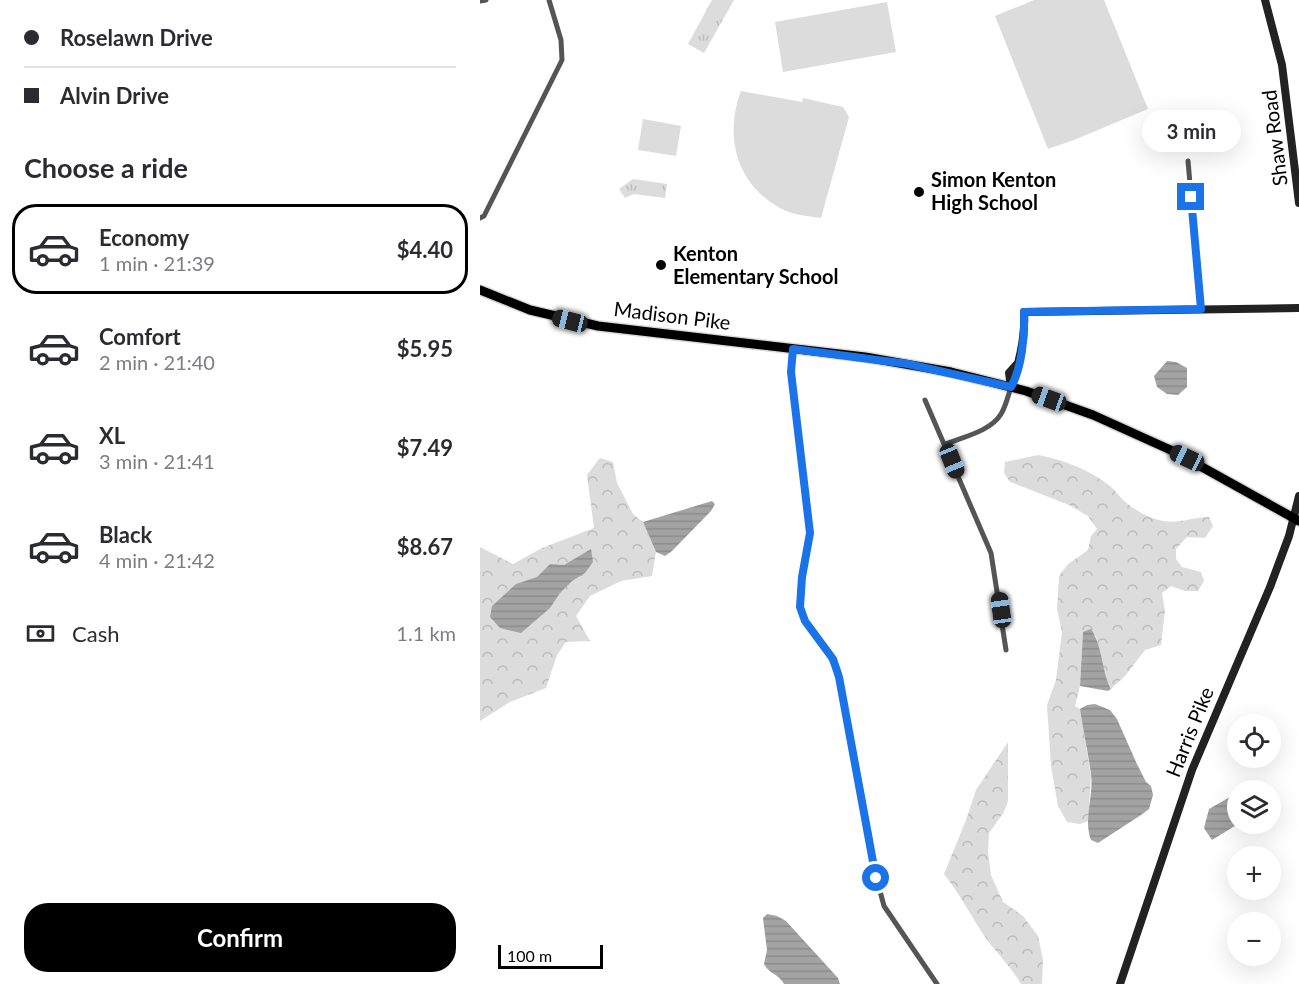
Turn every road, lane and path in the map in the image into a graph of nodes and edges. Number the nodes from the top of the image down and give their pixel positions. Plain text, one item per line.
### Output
1 (486, 0) edge
2 (549, 0) edge
3 (1265, 0) edge
4 (480, 1) edge
5 (1188, 161) dead end
6 (1299, 203) edge
7 (480, 218) edge
8 (480, 290) edge
9 (1299, 308) edge
10 (1201, 309) junction
11 (793, 349) junction
12 (1011, 387) junction
13 (925, 400) dead end
14 (946, 444) junction
15 (1299, 496) edge
16 (1297, 519) edge
17 (1006, 651) dead end
18 (937, 984) edge
19 (1120, 984) edge

1 - 4 street
2 - 7 street
3 - 6 main road, Shaw Road
5 - 10 street
8 - 11 main road, Madison Pike
9 - 10 main road
10 - 12 main road
11 - 12 main road, Madison Pike
11 - 18 street
12 - 14 street
12 - 16 main road, Madison Pike
13 - 14 street
14 - 17 street
15 - 16 main road, Harris Pike
16 - 19 main road, Harris Pike

